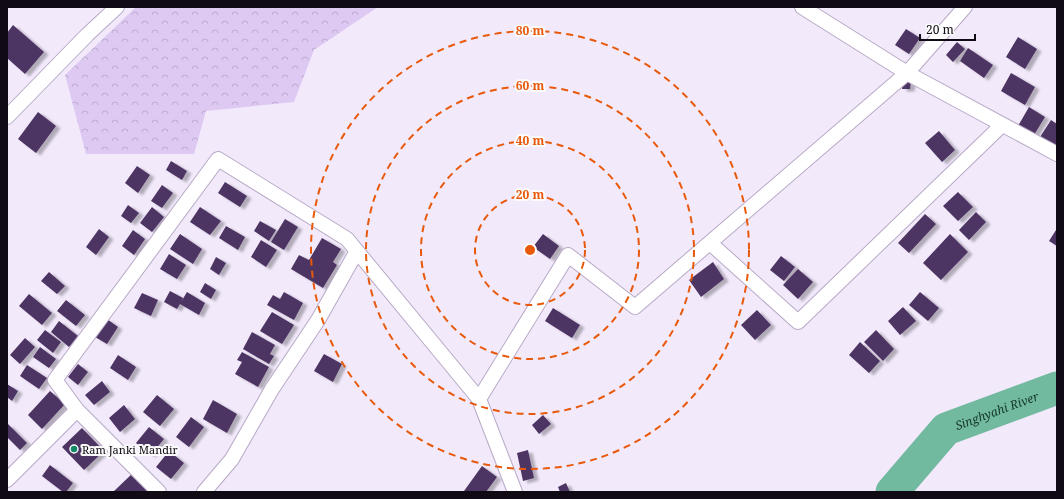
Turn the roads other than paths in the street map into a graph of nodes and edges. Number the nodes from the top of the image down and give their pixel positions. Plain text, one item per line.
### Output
1 (117, 7) edge
2 (802, 7) edge
3 (965, 7) edge
4 (907, 73) junction
5 (7, 116) edge
6 (1002, 125) junction
7 (1057, 154) edge
8 (710, 243) junction
9 (357, 251) junction
10 (478, 399) junction
11 (77, 410) junction
12 (7, 480) edge
13 (158, 492) edge
14 (204, 492) edge
15 (514, 492) edge

1 - 5 street
2 - 4 street
3 - 4 street
4 - 6 street
4 - 8 street
6 - 7 street
6 - 8 street
8 - 10 street
9 - 10 street
9 - 11 street
9 - 14 street
10 - 15 street
11 - 12 street
11 - 13 street

